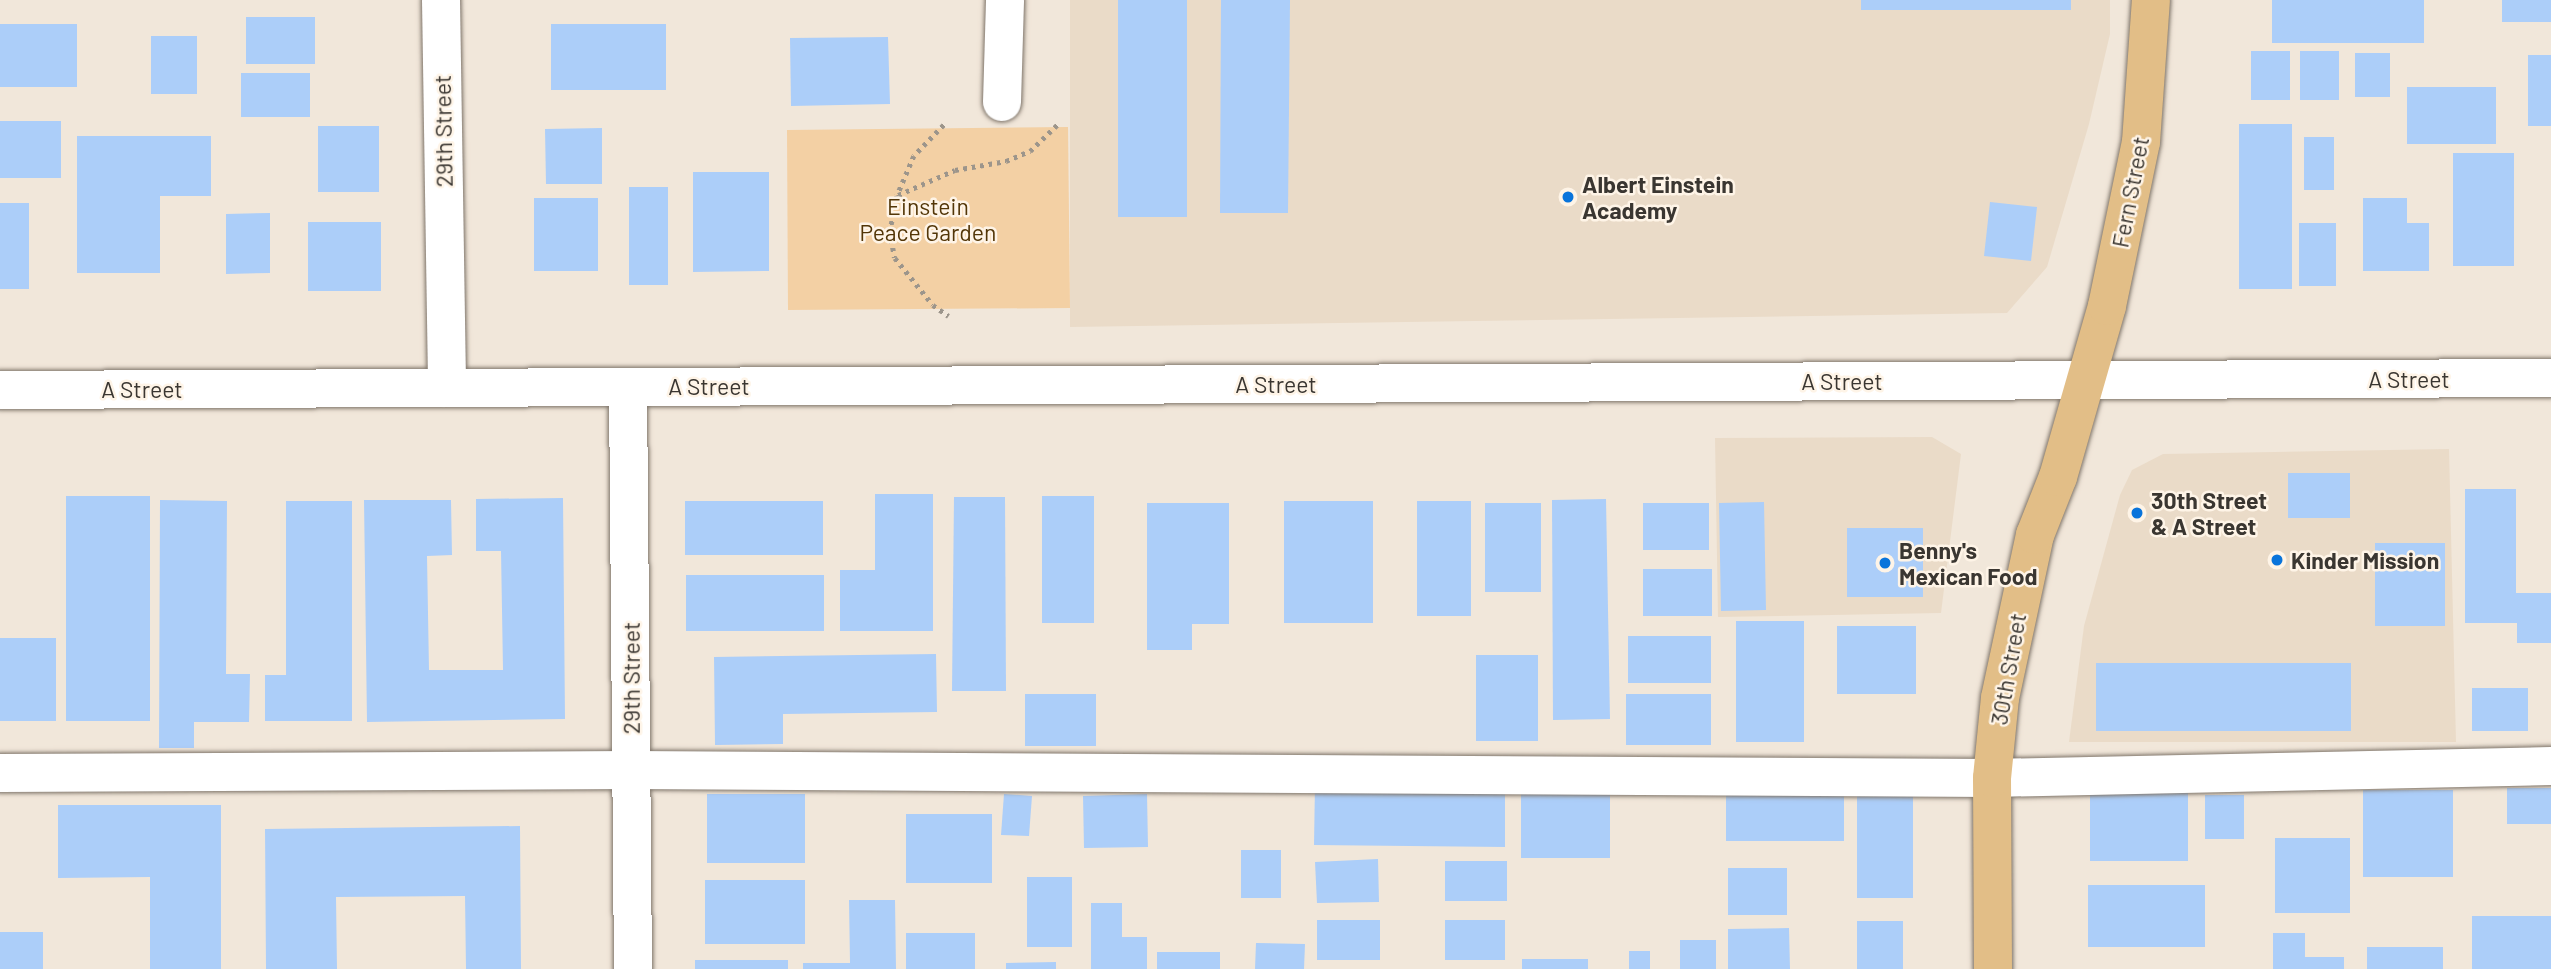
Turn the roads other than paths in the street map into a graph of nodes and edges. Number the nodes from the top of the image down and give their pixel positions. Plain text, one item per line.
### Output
1 (442, 0) edge
2 (1004, 0) edge
3 (2151, 0) edge
4 (1002, 102) dead end
5 (2551, 378) edge
6 (2086, 380) junction
7 (628, 387) junction
8 (447, 388) junction
9 (0, 390) edge
10 (2551, 766) edge
11 (631, 770) junction
12 (0, 773) edge
13 (1992, 778) junction
14 (633, 969) edge
15 (1993, 969) edge

1 - 8 street, 29th Street
2 - 4 street
3 - 6 main road, Fern Street
5 - 6 street, A Street
6 - 7 street, A Street
6 - 13 main road, 30th Street
7 - 8 street, A Street
7 - 11 street, 29th Street
8 - 9 street, A Street
10 - 13 street
11 - 12 street
11 - 13 street
11 - 14 street, 29th Street
13 - 15 main road, 30th Street

